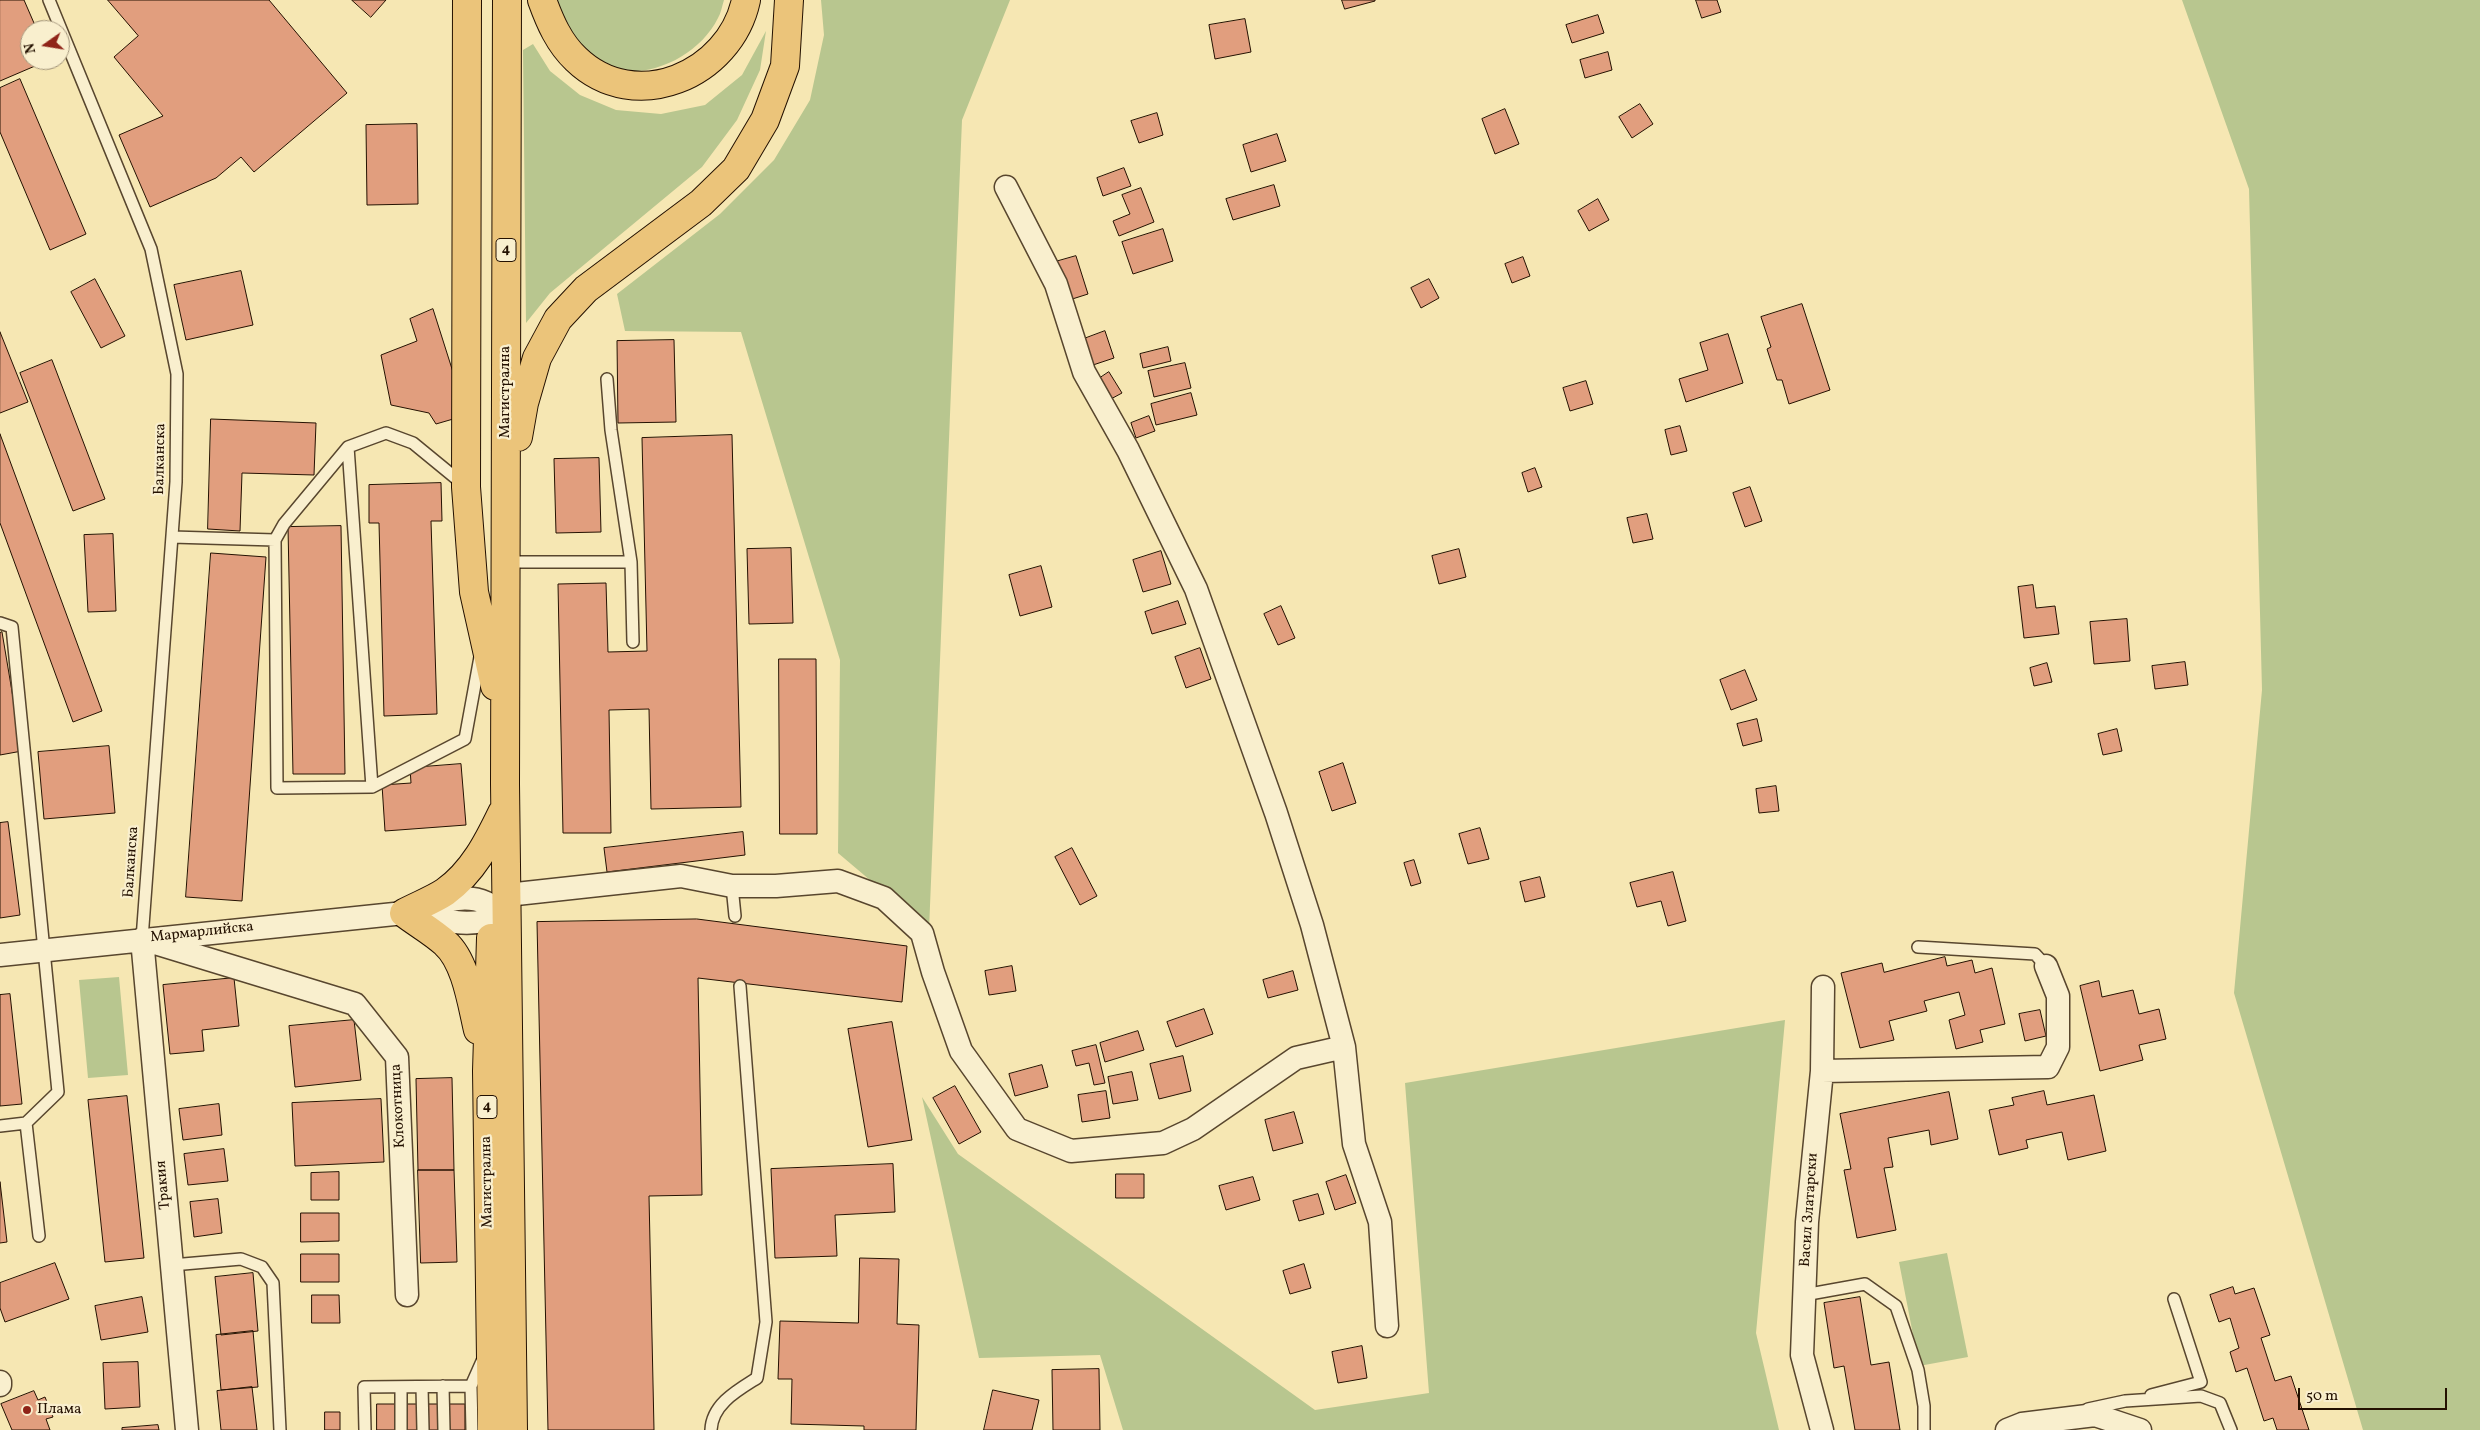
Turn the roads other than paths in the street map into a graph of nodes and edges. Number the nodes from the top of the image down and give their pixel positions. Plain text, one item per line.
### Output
1 (49, 0) edge
2 (467, 0) edge
3 (507, 0) edge
4 (542, 0) edge
5 (746, 0) edge
6 (789, 0) edge
7 (1006, 187) dead end
8 (607, 380) dead end
9 (348, 447) junction
10 (466, 486) junction
11 (506, 500) junction
12 (172, 538) junction
13 (275, 540) junction
14 (506, 562) junction
15 (631, 562) junction
16 (0, 623) edge
17 (484, 639) junction
18 (633, 642) dead end
19 (505, 730) junction
20 (505, 784) junction
21 (372, 787) junction
22 (502, 813) junction
23 (732, 886) junction
24 (501, 912) junction
25 (404, 913) junction
26 (735, 916) dead end
27 (142, 939) junction
28 (1918, 947) dead end
29 (44, 951) junction
30 (0, 955) edge
31 (2046, 966) joint
32 (740, 986) dead end
33 (1823, 987) dead end
34 (1344, 1047) junction
35 (486, 1071) junction
36 (1822, 1072) junction
37 (26, 1123) junction
38 (0, 1126) edge
39 (38, 1236) dead end
40 (172, 1265) junction
41 (407, 1294) dead end
42 (1804, 1295) junction
43 (2174, 1299) dead end
44 (1387, 1326) dead end
45 (491, 1341) junction
46 (422, 1386) junction
47 (443, 1386) junction
48 (471, 1386) junction
49 (401, 1387) junction
50 (2125, 1401) junction
51 (2014, 1427) edge
52 (187, 1430) edge
53 (280, 1430) edge
54 (365, 1430) edge
55 (402, 1430) edge
56 (423, 1430) edge
57 (444, 1430) edge
58 (472, 1430) edge
59 (492, 1430) edge
60 (513, 1430) edge
61 (711, 1430) edge
62 (1822, 1430) edge
63 (1924, 1430) edge
64 (2140, 1430) edge
65 (2231, 1430) edge

1 - 12 lane, Балканска
2 - 10 main road
3 - 11 main road, Магистрална / 4
4 - 5 main road
6 - 11 main road
7 - 34 street
8 - 15 lane
9 - 10 lane
9 - 13 lane
9 - 21 lane
10 - 17 main road
11 - 14 main road, Магистрална / 4
12 - 13 lane
12 - 27 lane, Балканска
13 - 21 lane
14 - 15 lane
14 - 19 main road, Магистрална / 4
15 - 18 lane
16 - 29 lane
17 - 19 main road
17 - 21 lane
19 - 20 main road, Магистрална / 4
20 - 22 main road, Магистрална / 4
20 - 24 main road, Магистрална / 4
22 - 24 main road, Магистрална / 4
22 - 25 main road
23 - 24 street, Мармарлийска
23 - 26 lane
23 - 34 street, Мармарлийска
24 - 25 street, Мармарлийска
24 - 35 main road, Магистрална / 4
24 - 60 main road, Магистрална / 4
25 - 27 street, Мармарлийска
25 - 35 main road
27 - 29 street, Мармарлийска
27 - 40 street, Тракия
27 - 41 street, Клокотница
28 - 31 lane
29 - 30 street, Мармарлийска
29 - 37 lane
31 - 36 street
32 - 61 lane
33 - 36 street, Васил Златарски
34 - 44 street
35 - 45 main road, Магистрална / 4
36 - 42 street, Васил Златарски
37 - 38 lane
37 - 39 lane
40 - 52 street, Тракия
40 - 53 lane
42 - 62 street, Васил Златарски
42 - 63 lane
43 - 50 lane
45 - 48 lane
45 - 59 main road, Магистрална / 4
46 - 47 lane
46 - 49 lane
46 - 56 lane
47 - 48 lane
47 - 57 lane
48 - 58 lane
49 - 54 lane
49 - 55 lane
50 - 51 lane
50 - 65 lane
51 - 64 street

